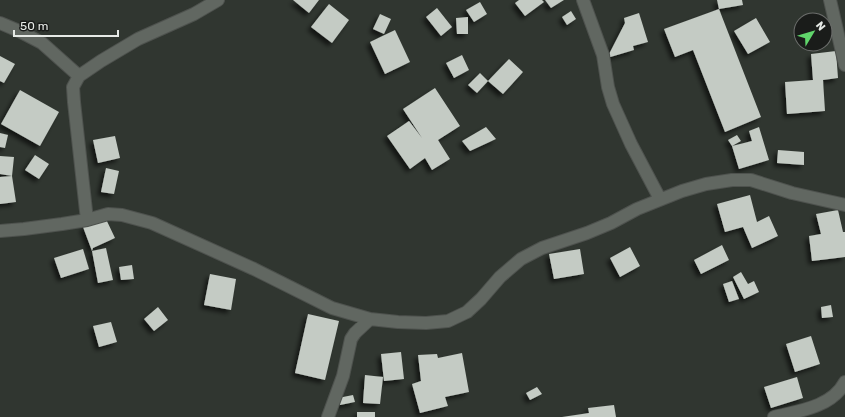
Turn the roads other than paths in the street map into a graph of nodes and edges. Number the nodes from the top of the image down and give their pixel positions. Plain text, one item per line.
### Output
1 (218, 0) edge
2 (583, 0) edge
3 (830, 0) edge
4 (0, 23) edge
5 (845, 65) edge
6 (79, 76) junction
7 (660, 199) junction
8 (845, 205) edge
9 (87, 220) junction
10 (0, 231) edge
11 (370, 319) junction
12 (845, 382) edge
13 (328, 417) edge
14 (774, 417) edge

1 - 6 street
2 - 7 street
3 - 5 street
4 - 6 street
6 - 9 street
7 - 8 street
7 - 11 street
9 - 10 street
9 - 11 street
11 - 13 street
12 - 14 street

